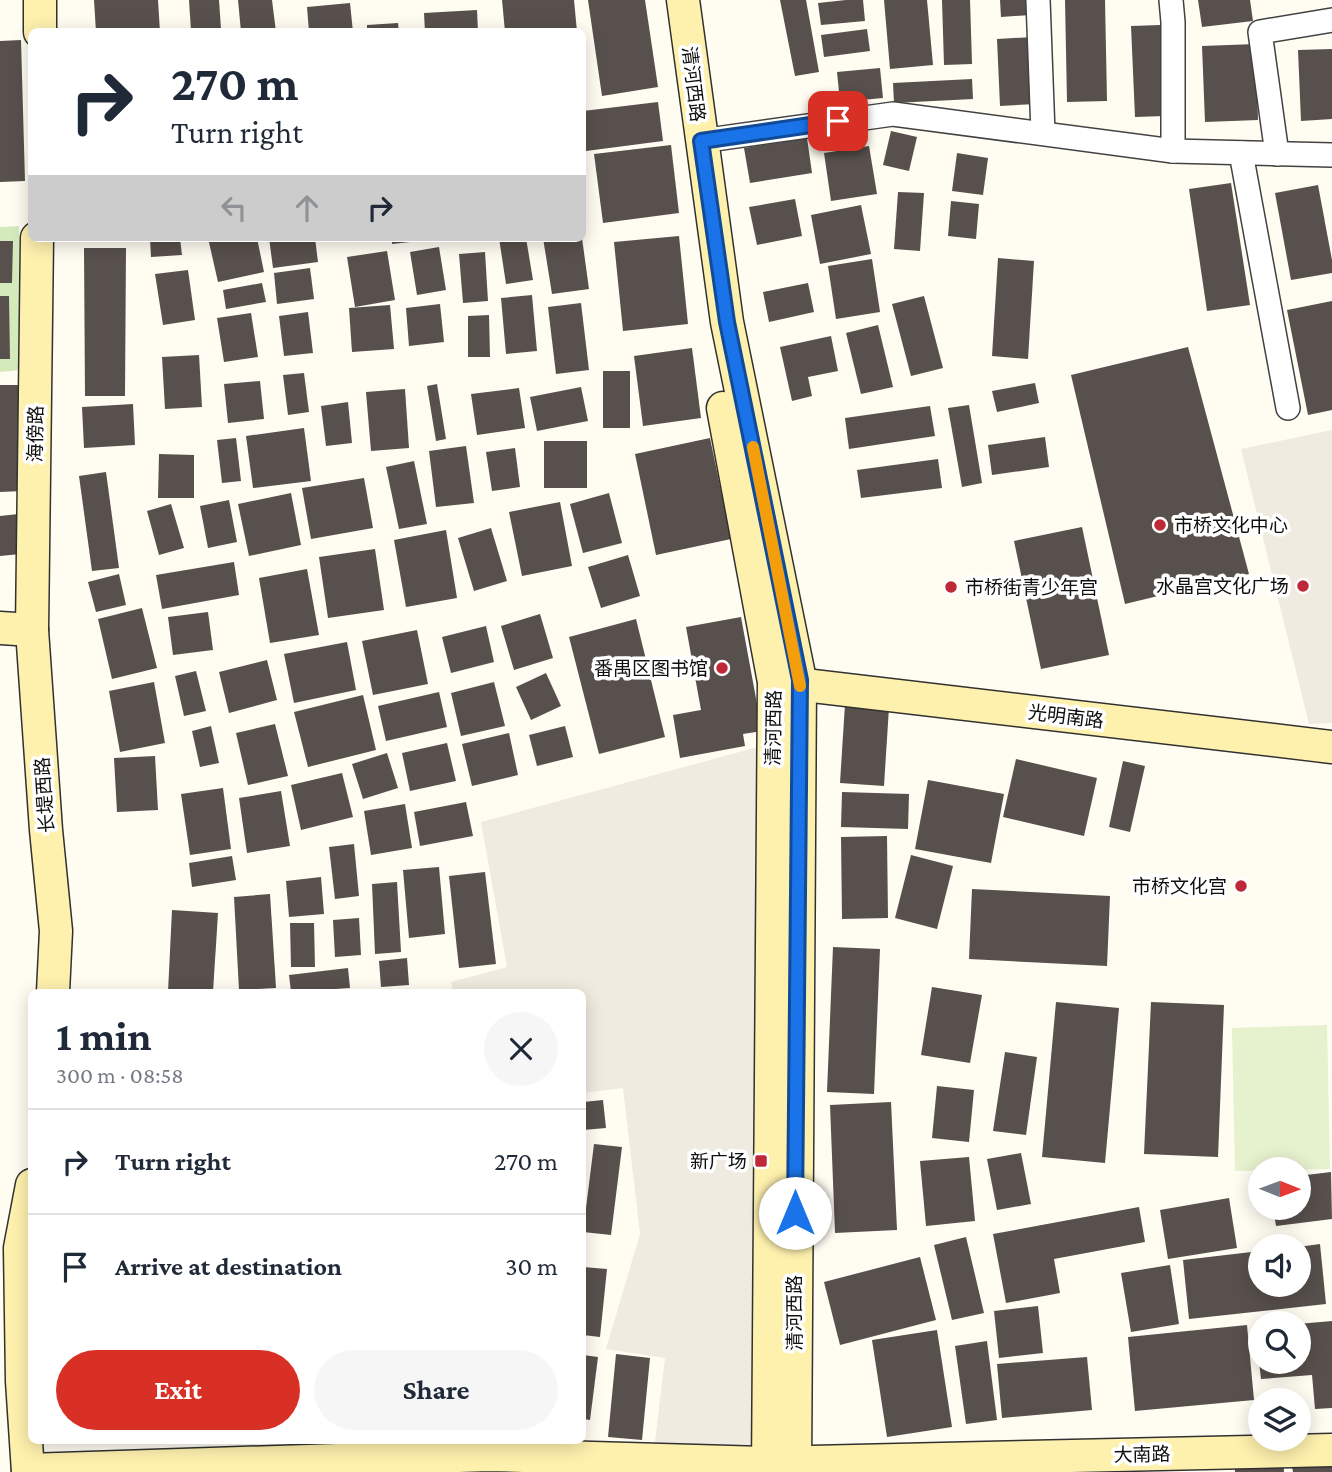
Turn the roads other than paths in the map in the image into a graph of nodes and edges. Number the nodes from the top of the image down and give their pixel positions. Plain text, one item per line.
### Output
1 (40, 0) edge
2 (682, 0) edge
3 (1038, 0) edge
4 (1171, 0) edge
5 (1332, 20) edge
6 (40, 28) edge
7 (1043, 133) junction
8 (701, 141) junction
9 (1173, 151) junction
10 (1241, 153) junction
11 (1276, 154) junction
12 (1332, 155) edge
13 (37, 242) edge
14 (1288, 408) dead end
15 (0, 628) edge
16 (32, 630) junction
17 (787, 684) junction
18 (1332, 747) edge
19 (53, 989) edge
20 (28, 1206) edge
21 (1332, 1450) edge
22 (781, 1467) edge
23 (28, 1471) edge

1 - 6 street
2 - 8 street, 清河西路
2 - 17 street, 清河西路
3 - 7 street
4 - 9 street
5 - 11 street
7 - 8 street
7 - 9 street
8 - 17 street, 清河西路
9 - 10 street
10 - 11 street
10 - 14 street
11 - 12 street
13 - 16 street, 海傍路
15 - 16 street
16 - 19 street, 长堤西路
17 - 18 street, 光明南路
17 - 22 street, 清河西路
20 - 23 street
21 - 22 street, 大南路
22 - 23 street, 大南路

